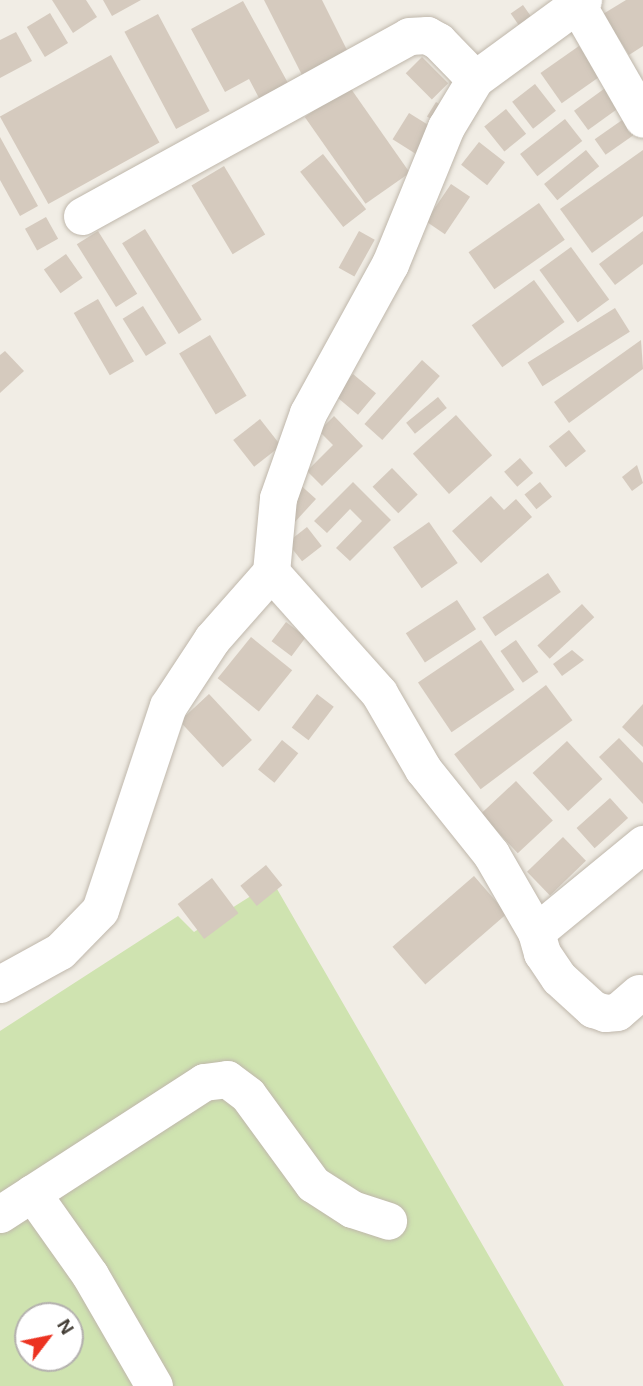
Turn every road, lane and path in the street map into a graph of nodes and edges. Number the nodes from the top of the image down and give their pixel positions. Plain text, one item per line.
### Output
1 (581, 3) edge
2 (475, 79) junction
3 (641, 111) edge
4 (82, 216) dead end
5 (271, 572) junction
6 (643, 844) edge
7 (536, 932) junction
8 (0, 984) edge
9 (639, 993) dead end
10 (32, 1193) junction
11 (0, 1214) edge
12 (388, 1221) dead end
13 (154, 1386) edge

1 - 2 street
1 - 3 street
2 - 4 street
2 - 5 street
5 - 7 street
5 - 8 street
6 - 7 street
7 - 9 street
10 - 11 street
10 - 12 street
10 - 13 street

